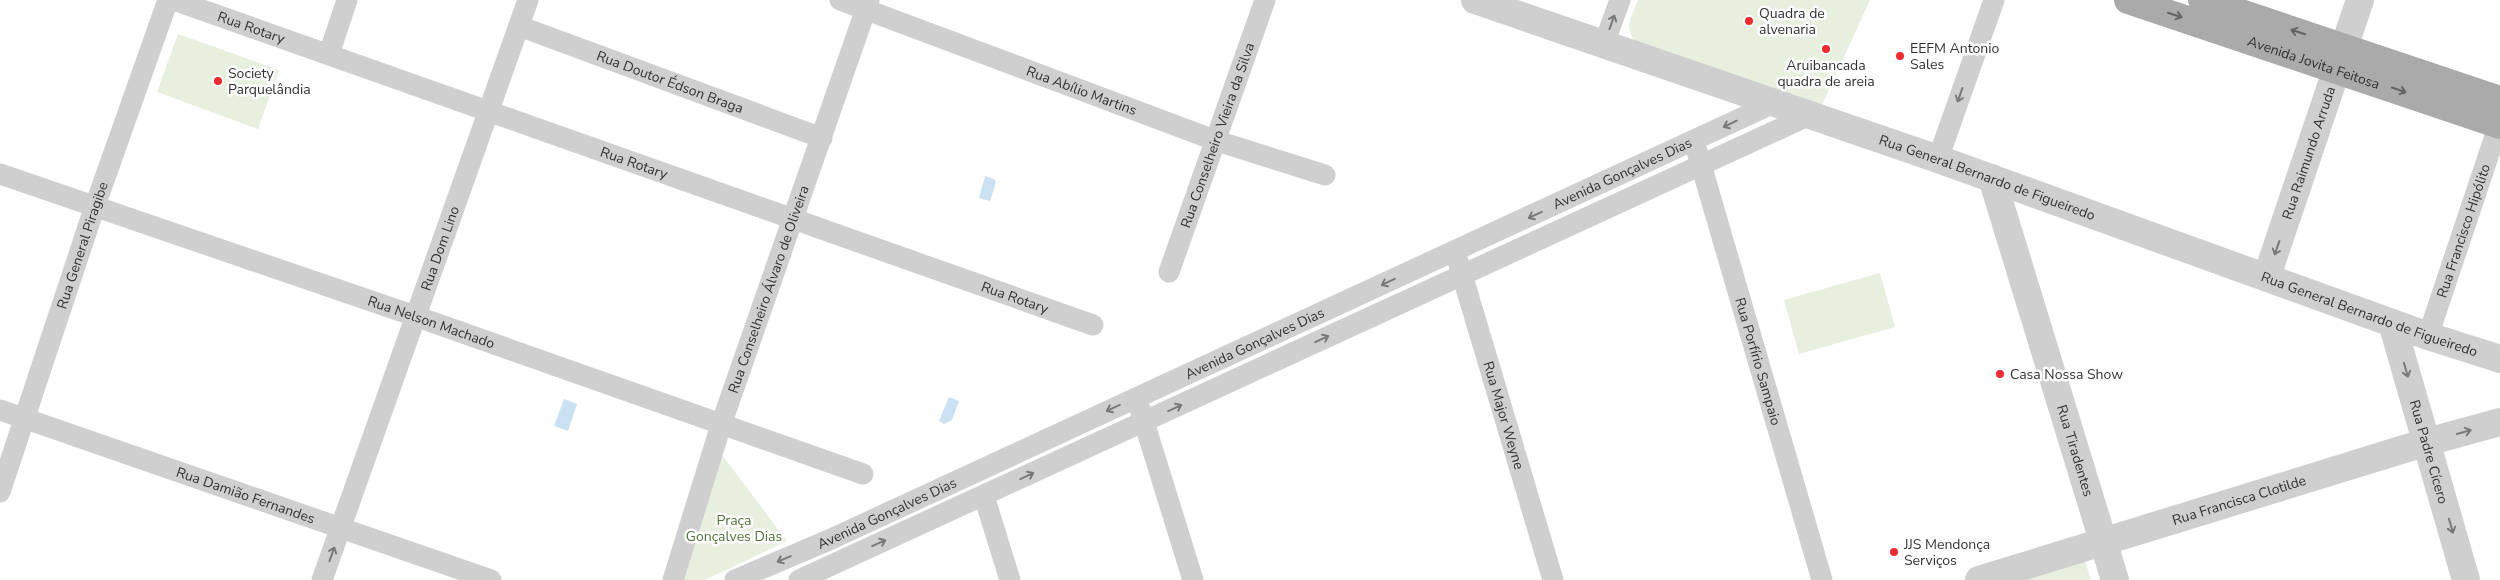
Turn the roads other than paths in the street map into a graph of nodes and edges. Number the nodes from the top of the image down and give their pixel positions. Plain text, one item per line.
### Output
1 (168, 0) edge
2 (174, 0) edge
3 (347, 0) edge
4 (528, 0) edge
5 (840, 0) edge
6 (1265, 0) edge
7 (1475, 0) edge
8 (1620, 0) edge
9 (1994, 0) edge
10 (2128, 0) edge
11 (2202, 0) edge
12 (2360, 0) edge
13 (868, 5) edge
14 (519, 26) junction
15 (1604, 44) junction
16 (329, 54) junction
17 (2340, 58) junction
18 (1774, 103) junction
19 (488, 112) junction
20 (1810, 115) junction
21 (2500, 116) edge
22 (822, 138) junction
23 (1217, 141) junction
24 (1694, 142) junction
25 (1938, 158) junction
26 (1702, 165) junction
27 (0, 174) edge
28 (1325, 175) dead end
29 (1992, 178) junction
30 (95, 206) junction
31 (794, 220) junction
32 (1454, 252) junction
33 (1169, 272) dead end
34 (1462, 274) junction
35 (2267, 276) junction
36 (415, 316) junction
37 (2392, 323) junction
38 (1093, 325) dead end
39 (2428, 336) junction
40 (2500, 358) edge
41 (1137, 397) junction
42 (0, 410) edge
43 (26, 419) junction
44 (1144, 422) junction
45 (2500, 422) edge
46 (721, 425) junction
47 (2427, 442) junction
48 (863, 474) dead end
49 (0, 492) edge
50 (984, 496) junction
51 (341, 528) junction
52 (829, 540) junction
53 (2104, 542) junction
54 (837, 572) edge
55 (322, 580) edge
56 (491, 580) edge
57 (673, 580) edge
58 (735, 580) edge
59 (799, 580) edge
60 (1010, 580) edge
61 (1193, 580) edge
62 (1553, 580) edge
63 (1822, 580) edge
64 (1979, 580) edge
65 (2115, 580) edge
66 (2466, 580) edge

1 - 30 street, Rua General Piragibe
2 - 16 street, Rua Rotary
3 - 16 street
4 - 14 street, Rua Dom Lino
5 - 13 street, Rua Abílio Martins
6 - 23 street, Rua Conselheiro Vieira da Silva
7 - 15 street, Rua General Bernardo de Figueiredo
15 -> 8 street
9 -> 25 street
10 -> 17 main road, Avenida Jovita Feitosa
17 -> 11 main road, Avenida Jovita Feitosa
12 - 17 street, Rua Raimundo Arruda
13 - 22 street, Rua Conselheiro Álvaro de Oliveira
13 - 23 street, Rua Abílio Martins
14 - 19 street, Rua Dom Lino
14 - 22 street, Rua Doutor Édson Braga
15 - 18 street, Rua General Bernardo de Figueiredo
16 - 19 street, Rua Rotary
17 - 21 main road, Avenida Jovita Feitosa
17 -> 35 street, Rua Raimundo Arruda
18 - 20 street, Rua General Bernardo de Figueiredo
18 -> 24 street, Avenida Gonçalves Dias
19 - 31 street, Rua Rotary
19 - 36 street, Rua Dom Lino
20 - 25 street, Rua General Bernardo de Figueiredo
20 - 26 street, Avenida Gonçalves Dias
21 - 39 street, Rua Francisco Hipólito
22 - 31 street, Rua Conselheiro Álvaro de Oliveira
23 - 28 street, Rua Abílio Martins
23 - 33 street, Rua Conselheiro Vieira da Silva
24 - 26 street, Rua Porfírio Sampaio
24 -> 32 street, Avenida Gonçalves Dias
25 - 29 street, Rua General Bernardo de Figueiredo
26 - 34 street, Avenida Gonçalves Dias
26 - 63 street, Rua Porfírio Sampaio
27 - 30 street, Rua Nelson Machado
29 - 35 street, Rua General Bernardo de Figueiredo
29 - 53 street, Rua Tiradentes
30 - 36 street, Rua Nelson Machado
30 - 43 street, Rua General Piragibe
31 - 38 street, Rua Rotary
31 - 46 street, Rua Conselheiro Álvaro de Oliveira
32 - 34 street, Rua Major Weyne
32 -> 41 street, Avenida Gonçalves Dias
44 -> 34 street, Avenida Gonçalves Dias
34 - 62 street, Rua Major Weyne
35 - 37 street, Rua General Bernardo de Figueiredo
36 - 46 street, Rua Nelson Machado
36 - 51 street, Rua Dom Lino
37 - 39 street, Rua General Bernardo de Figueiredo
37 -> 47 street, Rua Padre Cícero
39 - 40 street, Rua General Bernardo de Figueiredo
41 - 44 street
41 -> 52 street, Avenida Gonçalves Dias
42 - 43 street, Rua Damião Fernandes
43 - 49 street, Rua General Piragibe
43 - 51 street, Rua Damião Fernandes
50 -> 44 street, Avenida Gonçalves Dias
44 - 61 street
47 -> 45 street, Rua Francisca Clotilde
46 - 48 street, Rua Nelson Machado
46 - 57 street, Rua Conselheiro Álvaro de Oliveira
47 - 53 street, Rua Francisca Clotilde
47 -> 66 street, Rua Padre Cícero
54 -> 50 street, Avenida Gonçalves Dias
50 - 60 street
55 -> 51 street, Rua Dom Lino
51 - 56 street, Rua Damião Fernandes
52 - 54 street
52 -> 58 street, Avenida Gonçalves Dias
53 - 64 street, Rua Francisca Clotilde
53 - 65 street, Rua Tiradentes
54 - 59 street, Avenida Gonçalves Dias

